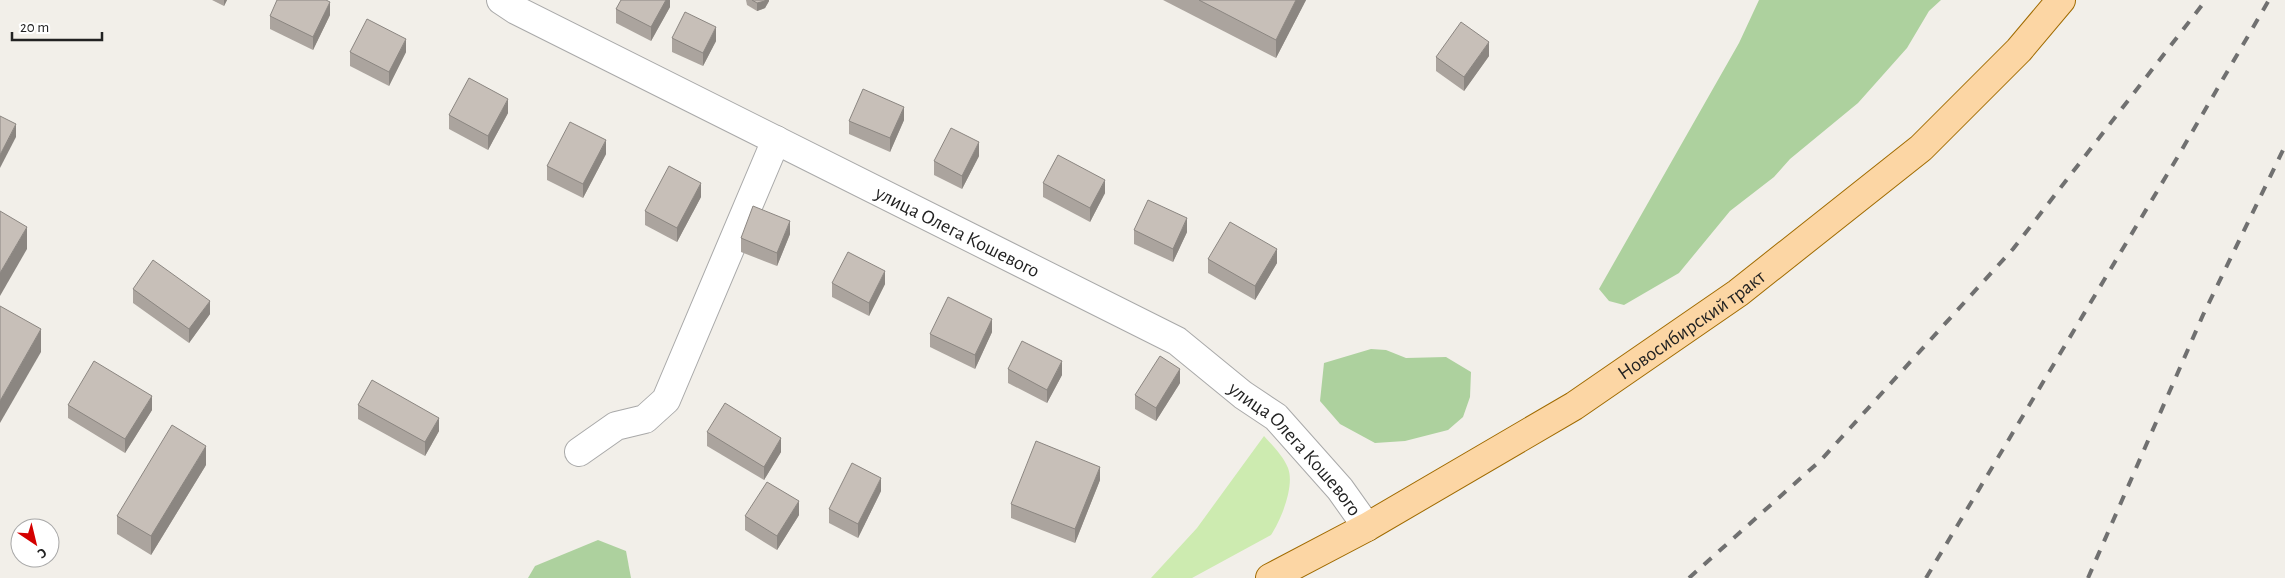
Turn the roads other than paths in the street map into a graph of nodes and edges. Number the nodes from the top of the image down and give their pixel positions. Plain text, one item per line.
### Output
1 (501, 0) edge
2 (2060, 0) edge
3 (776, 140) junction
4 (579, 452) dead end
5 (1367, 527) junction
6 (1270, 578) edge

1 - 3 street, улица Олега Кошевого
2 - 5 main road, Новосибирский тракт
3 - 4 street
3 - 5 street, улица Олега Кошевого
5 - 6 main road, Новосибирский тракт

